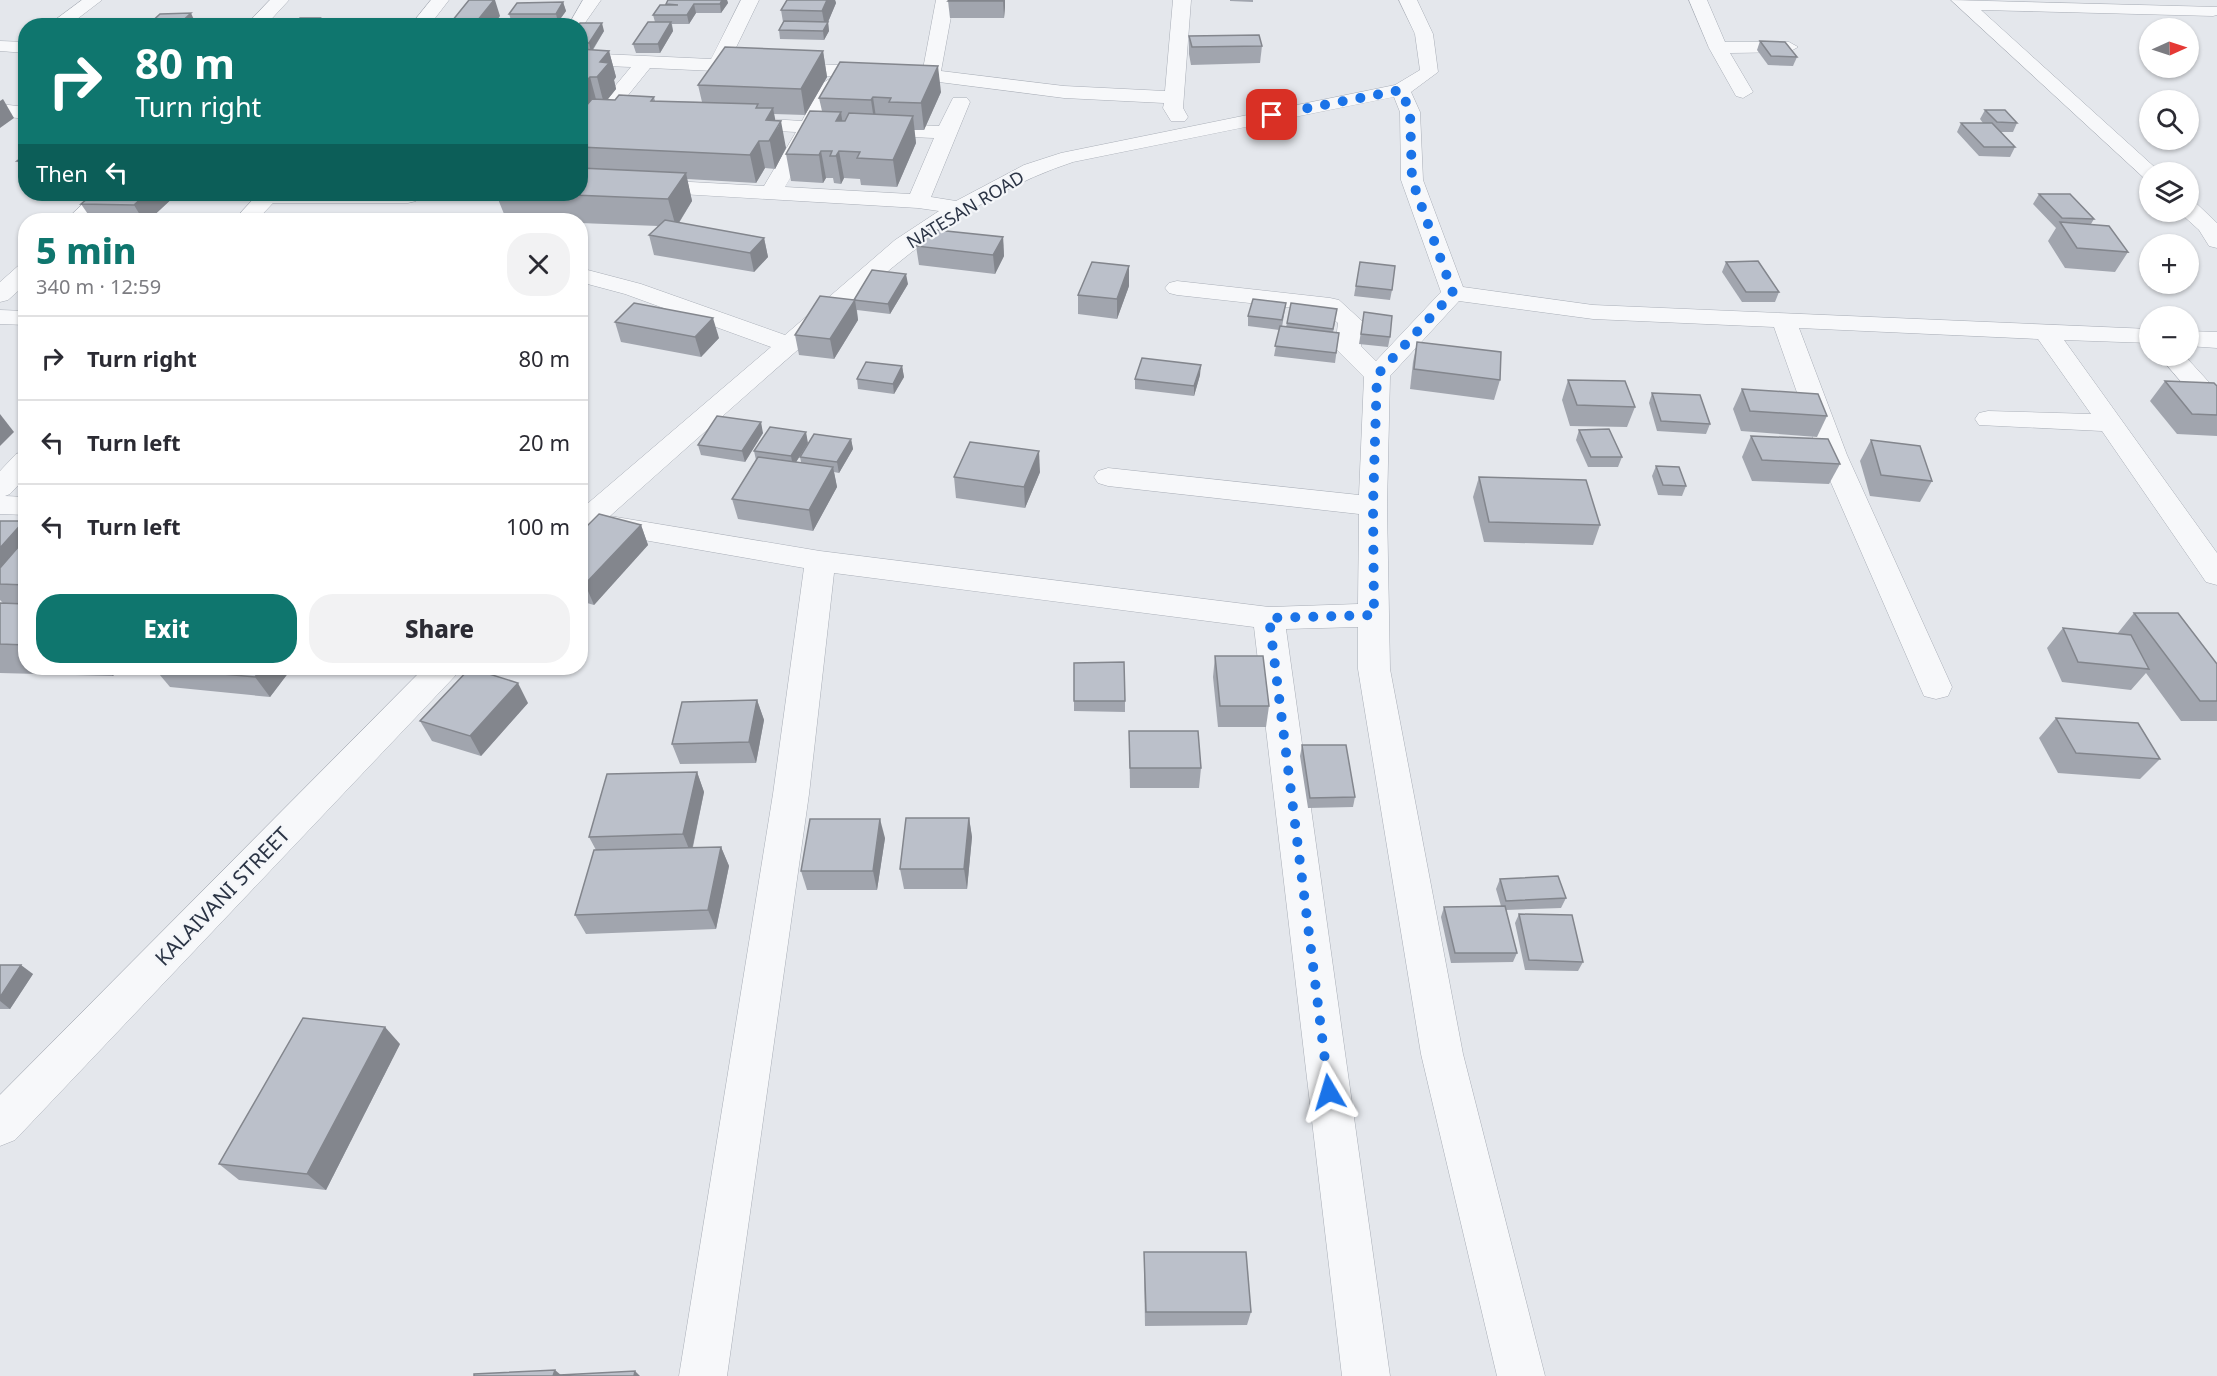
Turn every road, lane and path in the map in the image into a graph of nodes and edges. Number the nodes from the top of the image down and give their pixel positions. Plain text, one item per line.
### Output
1 (93, 0) edge
2 (280, 0) edge
3 (440, 0) edge
4 (592, 0) edge
5 (750, 0) edge
6 (945, 0) edge
7 (1182, 0) edge
8 (1408, 0) edge
9 (1698, 0) edge
10 (1962, 2) edge
11 (2211, 8) edge
12 (67, 18) edge
13 (262, 18) edge
14 (425, 18) edge
15 (582, 18) edge
16 (0, 46) edge
17 (18, 47) edge
18 (1789, 47) edge
19 (1718, 48) junction
20 (588, 60) edge
21 (645, 62) junction
22 (718, 65) junction
23 (932, 75) junction
24 (831, 84) edge
25 (1401, 90) junction
26 (1743, 92) dead end
27 (1174, 96) junction
28 (960, 102) dead end
29 (0, 110) edge
30 (18, 112) edge
31 (605, 114) junction
32 (629, 116) edge
33 (713, 121) edge
34 (809, 128) junction
35 (946, 132) junction
36 (1187, 132) junction
37 (588, 133) edge
38 (2139, 163) edge
39 (588, 182) edge
40 (772, 191) junction
41 (97, 201) edge
42 (262, 201) edge
43 (918, 201) junction
44 (959, 208) junction
45 (85, 213) edge
46 (251, 213) edge
47 (2199, 218) edge
48 (2217, 242) edge
49 (588, 277) edge
50 (18, 278) edge
51 (1177, 288) dead end
52 (1453, 293) junction
53 (0, 295) edge
54 (0, 317) edge
55 (18, 318) edge
56 (1784, 320) junction
57 (2047, 333) junction
58 (2139, 336) edge
59 (2199, 339) edge
60 (2217, 340) edge
61 (788, 344) junction
62 (2181, 366) edge
63 (1377, 375) junction
64 (2217, 407) edge
65 (1988, 418) dead end
66 (2109, 423) junction
67 (18, 469) edge
68 (1108, 477) dead end
69 (0, 488) edge
70 (0, 505) edge
71 (18, 506) edge
72 (1373, 506) junction
73 (588, 517) edge
74 (588, 523) edge
75 (820, 561) junction
76 (2217, 575) edge
77 (1374, 615) junction
78 (1269, 618) junction
79 (436, 675) edge
80 (1936, 687) dead end
81 (0, 1125) edge
82 (703, 1376) edge
83 (1366, 1376) edge
84 (1521, 1376) edge

1 - 12 street
2 - 13 street
3 - 14 street
4 - 15 street
5 - 22 street
6 - 23 street
7 - 27 street
8 - 25 street
9 - 19 street
10 - 11 street
10 - 38 street
16 - 17 street
18 - 19 street
19 - 26 street
20 - 21 street
21 - 22 street
21 - 31 street
22 - 23 street
23 - 27 street
24 - 34 street
25 - 36 street, NATESAN ROAD
25 - 52 street
27 - 36 street
28 - 35 street
29 - 30 street
31 - 32 street
31 - 37 street
33 - 34 street
34 - 35 street
34 - 40 street
35 - 43 street
36 - 44 street, NATESAN ROAD
39 - 40 street
40 - 43 street
41 - 45 street
42 - 46 street
43 - 44 street
44 - 61 street, NATESAN ROAD
47 - 48 street
49 - 61 street
50 - 53 street
51 - 63 street
52 - 56 street
52 - 63 street
54 - 55 street
56 - 57 street
56 - 80 street
57 - 58 street
57 - 66 street
59 - 60 street
61 - 73 street, NATESAN ROAD
62 - 64 street
63 - 72 street
65 - 66 street
66 - 76 street
67 - 69 street
68 - 72 street
70 - 71 street
72 - 77 street
74 - 75 street
75 - 78 street
75 - 82 street
77 - 78 street
77 - 84 street
78 - 83 street
79 - 81 street, KALAIVANI STREET

